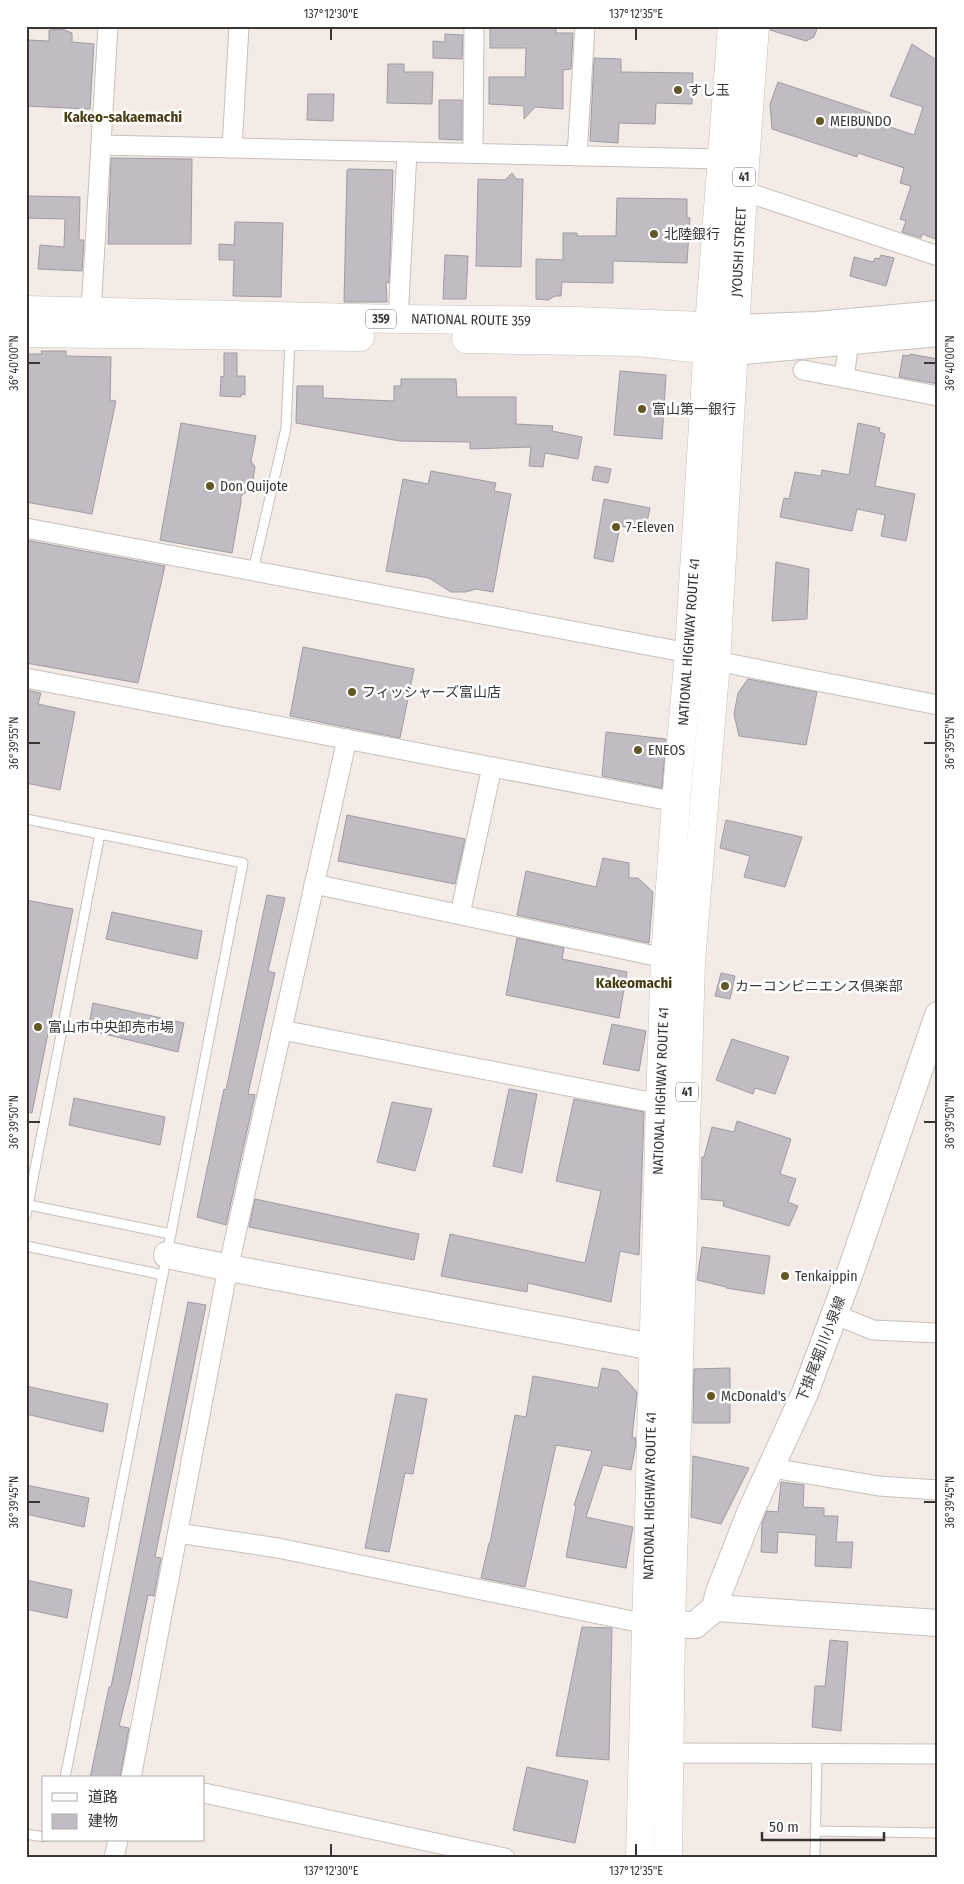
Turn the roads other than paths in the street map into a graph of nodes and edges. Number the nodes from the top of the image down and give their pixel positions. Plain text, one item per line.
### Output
1 (108, 26) edge
2 (239, 26) edge
3 (474, 26) edge
4 (585, 26) edge
5 (732, 26) edge
6 (755, 26) edge
7 (101, 145) junction
8 (232, 148) junction
9 (407, 152) junction
10 (473, 153) junction
11 (577, 156) junction
12 (723, 159) junction
13 (742, 191) junction
14 (938, 256) edge
15 (26, 310) edge
16 (91, 312) junction
17 (938, 314) edge
18 (398, 319) junction
19 (26, 332) edge
20 (938, 333) edge
21 (290, 336) junction
22 (722, 339) junction
23 (850, 341) junction
24 (803, 370) dead end
25 (844, 378) junction
26 (938, 396) edge
27 (26, 528) edge
28 (253, 571) junction
29 (689, 654) junction
30 (716, 661) junction
31 (26, 678) edge
32 (938, 705) edge
33 (347, 739) junction
34 (492, 767) junction
35 (676, 802) junction
36 (26, 819) edge
37 (100, 834) junction
38 (314, 884) junction
39 (460, 914) junction
40 (666, 958) junction
41 (938, 1015) edge
42 (282, 1030) junction
43 (660, 1104) junction
44 (29, 1205) junction
45 (26, 1215) edge
46 (26, 1246) edge
47 (167, 1255) junction
48 (229, 1268) junction
49 (836, 1315) junction
50 (938, 1333) edge
51 (667, 1348) junction
52 (772, 1468) junction
53 (938, 1490) edge
54 (178, 1533) junction
55 (715, 1608) junction
56 (938, 1623) edge
57 (659, 1624) junction
58 (670, 1753) junction
59 (817, 1753) junction
60 (938, 1754) edge
61 (65, 1776) edge
62 (132, 1776) edge
63 (205, 1792) edge
64 (815, 1831) junction
65 (26, 1834) edge
66 (938, 1834) edge
67 (42, 1837) edge
68 (118, 1842) edge
69 (114, 1858) edge
70 (505, 1858) edge
71 (640, 1858) edge
72 (668, 1858) edge
73 (814, 1858) edge

1 - 7 street
2 - 8 street
3 - 10 street
4 - 11 street
5 - 12 highway, JYOUSHI STREET / 41
6 - 13 highway, JYOUSHI STREET / 41
7 - 8 street
7 - 16 street
8 - 9 street
9 - 10 street
9 - 18 street
10 - 11 street
11 - 12 street
12 - 22 highway, JYOUSHI STREET / 41
13 - 14 street
13 - 22 highway, JYOUSHI STREET / 41
15 - 16 highway, NATIONAL ROUTE 359 / 359
16 - 18 highway, NATIONAL ROUTE 359 / 359
17 - 22 street
18 - 22 highway, NATIONAL ROUTE 359 / 359
19 - 21 highway, NATIONAL ROUTE 359 / 359
20 - 23 street
21 - 22 highway, NATIONAL ROUTE 359 / 359
21 - 28 lane
22 - 23 street
22 - 29 highway, NATIONAL HIGHWAY ROUTE 41 / 41
22 - 30 highway, NATIONAL HIGHWAY ROUTE 41 / 41
23 - 25 street
24 - 25 street
25 - 26 street
27 - 28 street
28 - 29 street
29 - 35 highway, NATIONAL HIGHWAY ROUTE 41 / 41
30 - 32 street
30 - 51 highway, NATIONAL HIGHWAY ROUTE 41 / 41
31 - 33 street
33 - 34 street
33 - 38 street
34 - 35 street
34 - 39 street
35 - 40 highway, NATIONAL HIGHWAY ROUTE 41 / 41
36 - 37 lane
37 - 44 lane
37 - 47 lane
38 - 39 street
38 - 42 street
39 - 40 street
40 - 43 highway, NATIONAL HIGHWAY ROUTE 41 / 41
41 - 49 street, 下掛尾堀川小泉線
42 - 43 street
42 - 48 street
43 - 51 highway, NATIONAL HIGHWAY ROUTE 41 / 41
44 - 45 lane
44 - 47 lane
46 - 47 lane
47 - 48 street
47 - 61 lane
48 - 51 street
48 - 54 street
49 - 50 street
49 - 52 street, 下掛尾堀川小泉線
51 - 57 highway, NATIONAL HIGHWAY ROUTE 41 / 41
52 - 53 street
52 - 55 street, 下掛尾堀川小泉線
54 - 57 street
54 - 62 street
55 - 56 street
55 - 57 street
57 - 58 highway, NATIONAL HIGHWAY ROUTE 41 / 41
57 - 71 highway, NATIONAL HIGHWAY ROUTE 41 / 41
58 - 59 street
58 - 72 highway, NATIONAL HIGHWAY ROUTE 41 / 41
59 - 60 street
59 - 64 lane
63 - 70 street
64 - 66 lane
64 - 73 lane
65 - 67 lane
68 - 69 street

